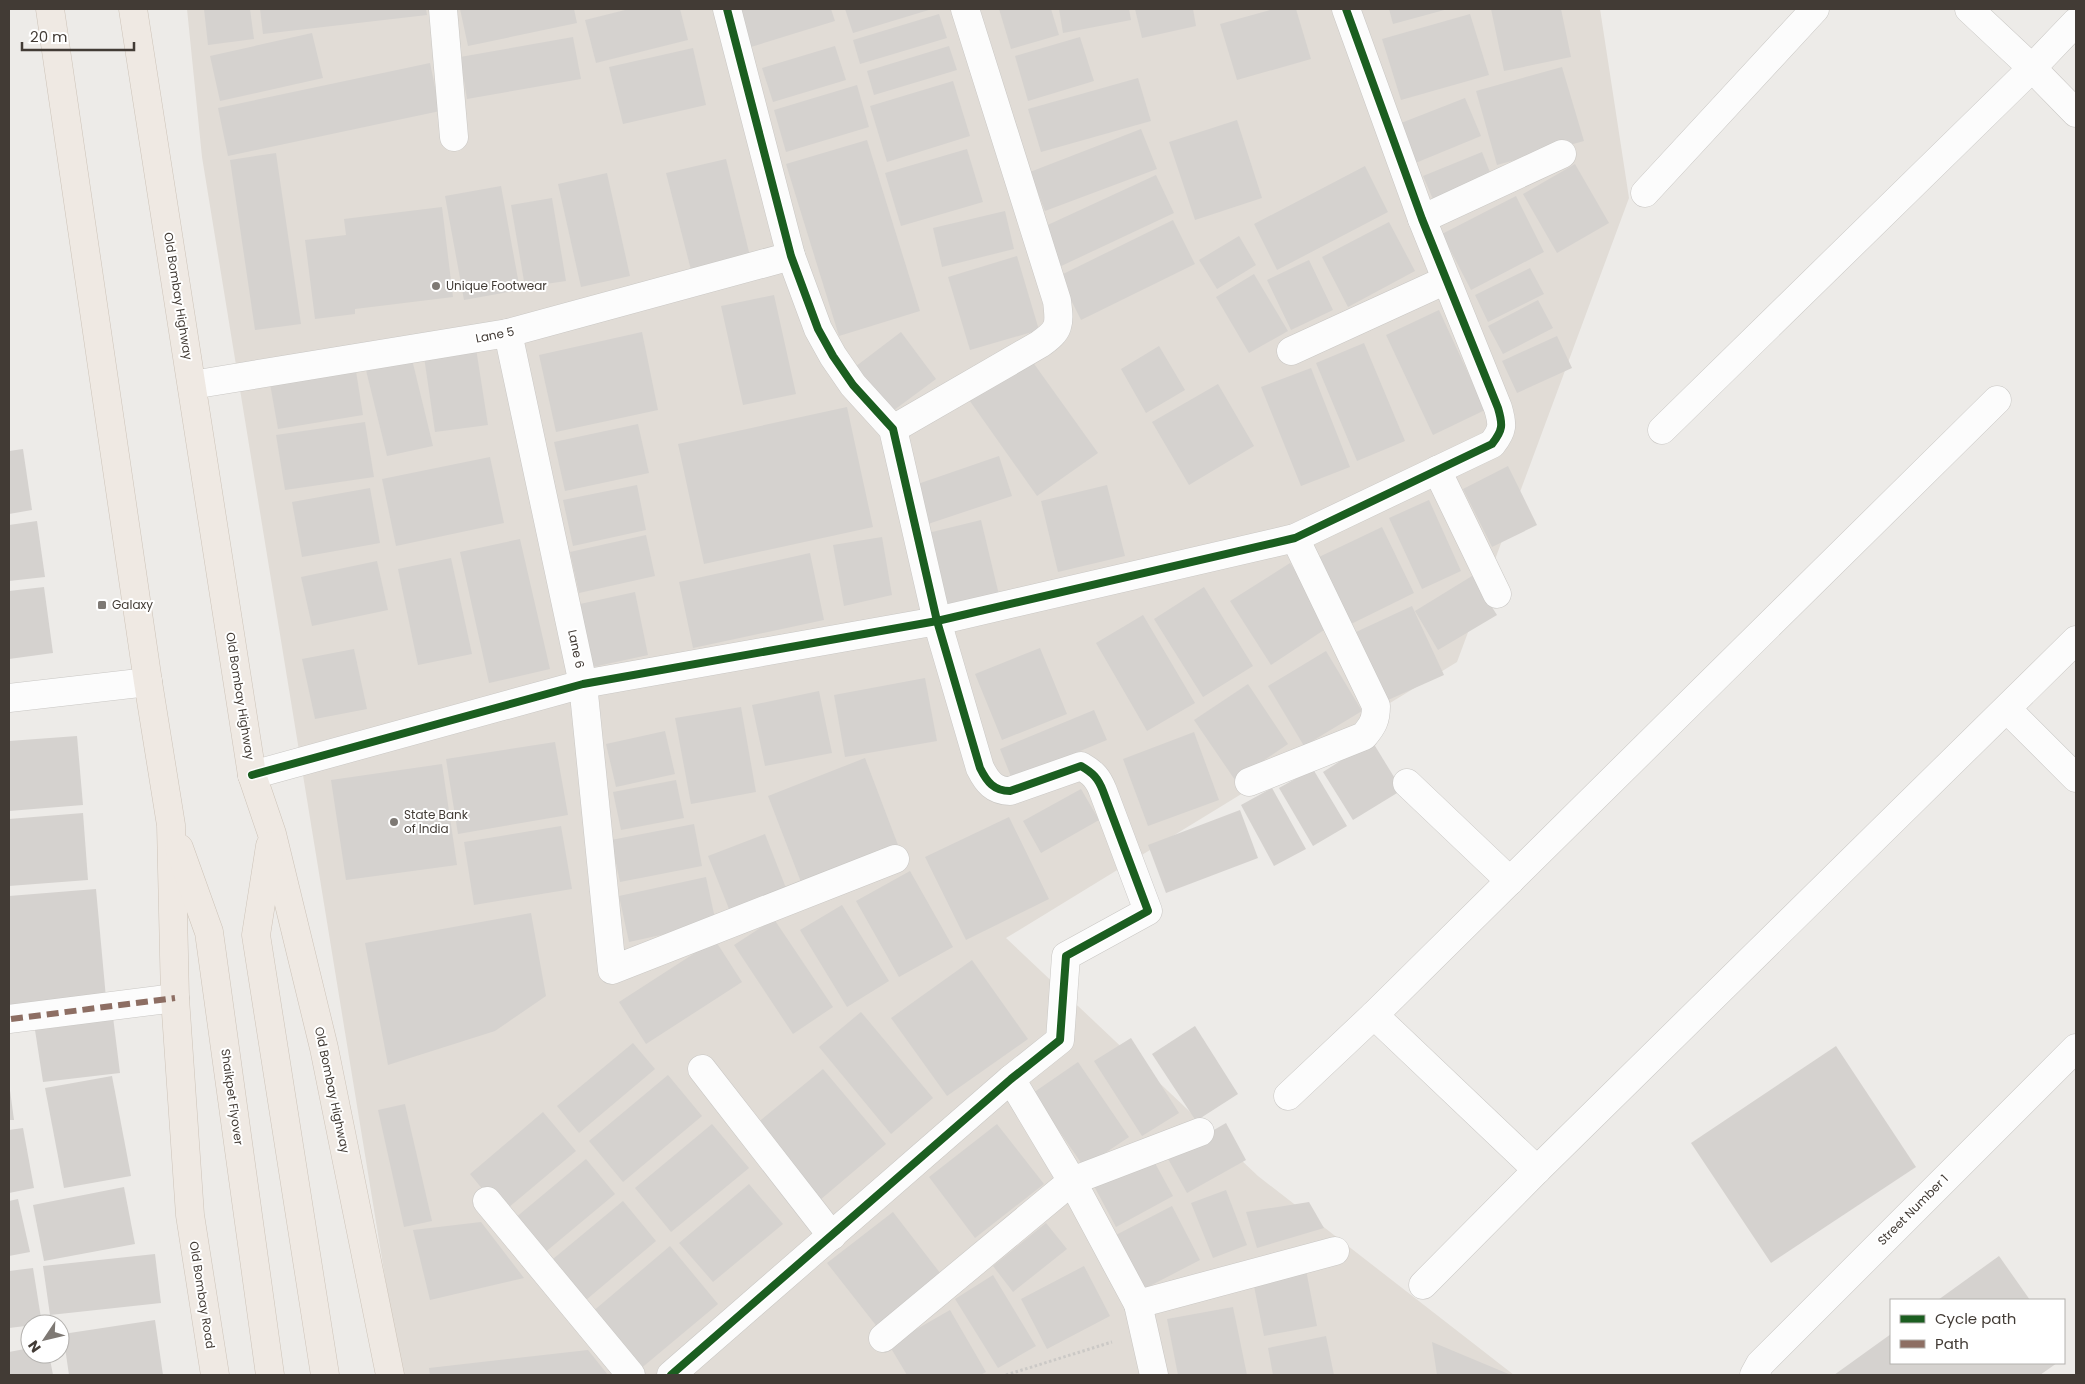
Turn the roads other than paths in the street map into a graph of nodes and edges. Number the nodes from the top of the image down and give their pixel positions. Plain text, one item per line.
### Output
1 (50, 9) edge
2 (134, 9) edge
3 (443, 9) edge
4 (726, 9) edge
5 (964, 9) edge
6 (1346, 9) edge
7 (1815, 9) edge
8 (1969, 9) edge
9 (2076, 22) edge
10 (2032, 68) junction
11 (2076, 113) edge
12 (454, 137) dead end
13 (1562, 154) dead end
14 (1645, 193) dead end
15 (1422, 219) junction
16 (791, 256) junction
17 (1446, 280) junction
18 (508, 333) junction
19 (1291, 352) dead end
20 (192, 385) junction
21 (1997, 400) dead end
22 (893, 429) junction
23 (1662, 430) dead end
24 (1438, 470) junction
25 (1296, 538) junction
26 (1497, 594) dead end
27 (937, 621) junction
28 (2076, 640) edge
29 (148, 682) junction
30 (583, 684) junction
31 (9, 698) edge
32 (2007, 709) junction
33 (252, 775) junction
34 (2076, 778) edge
35 (1249, 782) dead end
36 (1407, 783) dead end
37 (171, 825) junction
38 (272, 834) junction
39 (895, 859) dead end
40 (1510, 881) junction
41 (176, 998) junction
42 (1374, 1015) junction
43 (9, 1019) edge
44 (2076, 1048) edge
45 (702, 1069) dead end
46 (1011, 1078) junction
47 (1288, 1096) dead end
48 (1200, 1132) dead end
49 (1537, 1170) junction
50 (1072, 1181) junction
51 (487, 1201) dead end
52 (832, 1236) junction
53 (1335, 1251) dead end
54 (1423, 1285) dead end
55 (1138, 1304) junction
56 (883, 1338) dead end
57 (214, 1375) edge
58 (270, 1375) edge
59 (325, 1375) edge
60 (390, 1375) edge
61 (631, 1375) edge
62 (671, 1375) edge
63 (1154, 1375) edge
64 (1754, 1375) edge

1 - 29 main road
2 - 20 main road, Old Bombay Highway
3 - 12 street
4 - 16 street
5 - 22 street
6 - 15 street
7 - 14 street
8 - 10 street
9 - 10 street
10 - 11 street
10 - 23 street
13 - 15 street
15 - 17 street
16 - 18 street, Lane 5
16 - 22 street
17 - 19 street
17 - 24 street
18 - 20 street, Lane 5
18 - 30 street, Lane 6
20 - 33 main road, Old Bombay Highway
21 - 40 street
22 - 27 street
24 - 25 street
24 - 26 street
25 - 27 street
25 - 35 street
27 - 30 street
27 - 46 street
28 - 32 street
29 - 31 street
29 - 37 main road
30 - 33 street
30 - 39 street, Lane 6
32 - 34 street
32 - 49 street
33 - 38 main road, Old Bombay Highway
36 - 40 street
37 - 41 main road
37 - 58 main road, Shaikpet Flyover
38 - 59 main road
38 - 60 main road, Old Bombay Highway
40 - 42 street
41 - 43 street
41 - 57 main road, Old Bombay Road
42 - 47 street
42 - 49 street
44 - 64 street, Street Number 1
45 - 52 street
46 - 50 street
46 - 52 street
48 - 50 street
49 - 54 street
50 - 55 street
50 - 56 street
51 - 61 street
52 - 62 street
53 - 55 street
55 - 63 street

